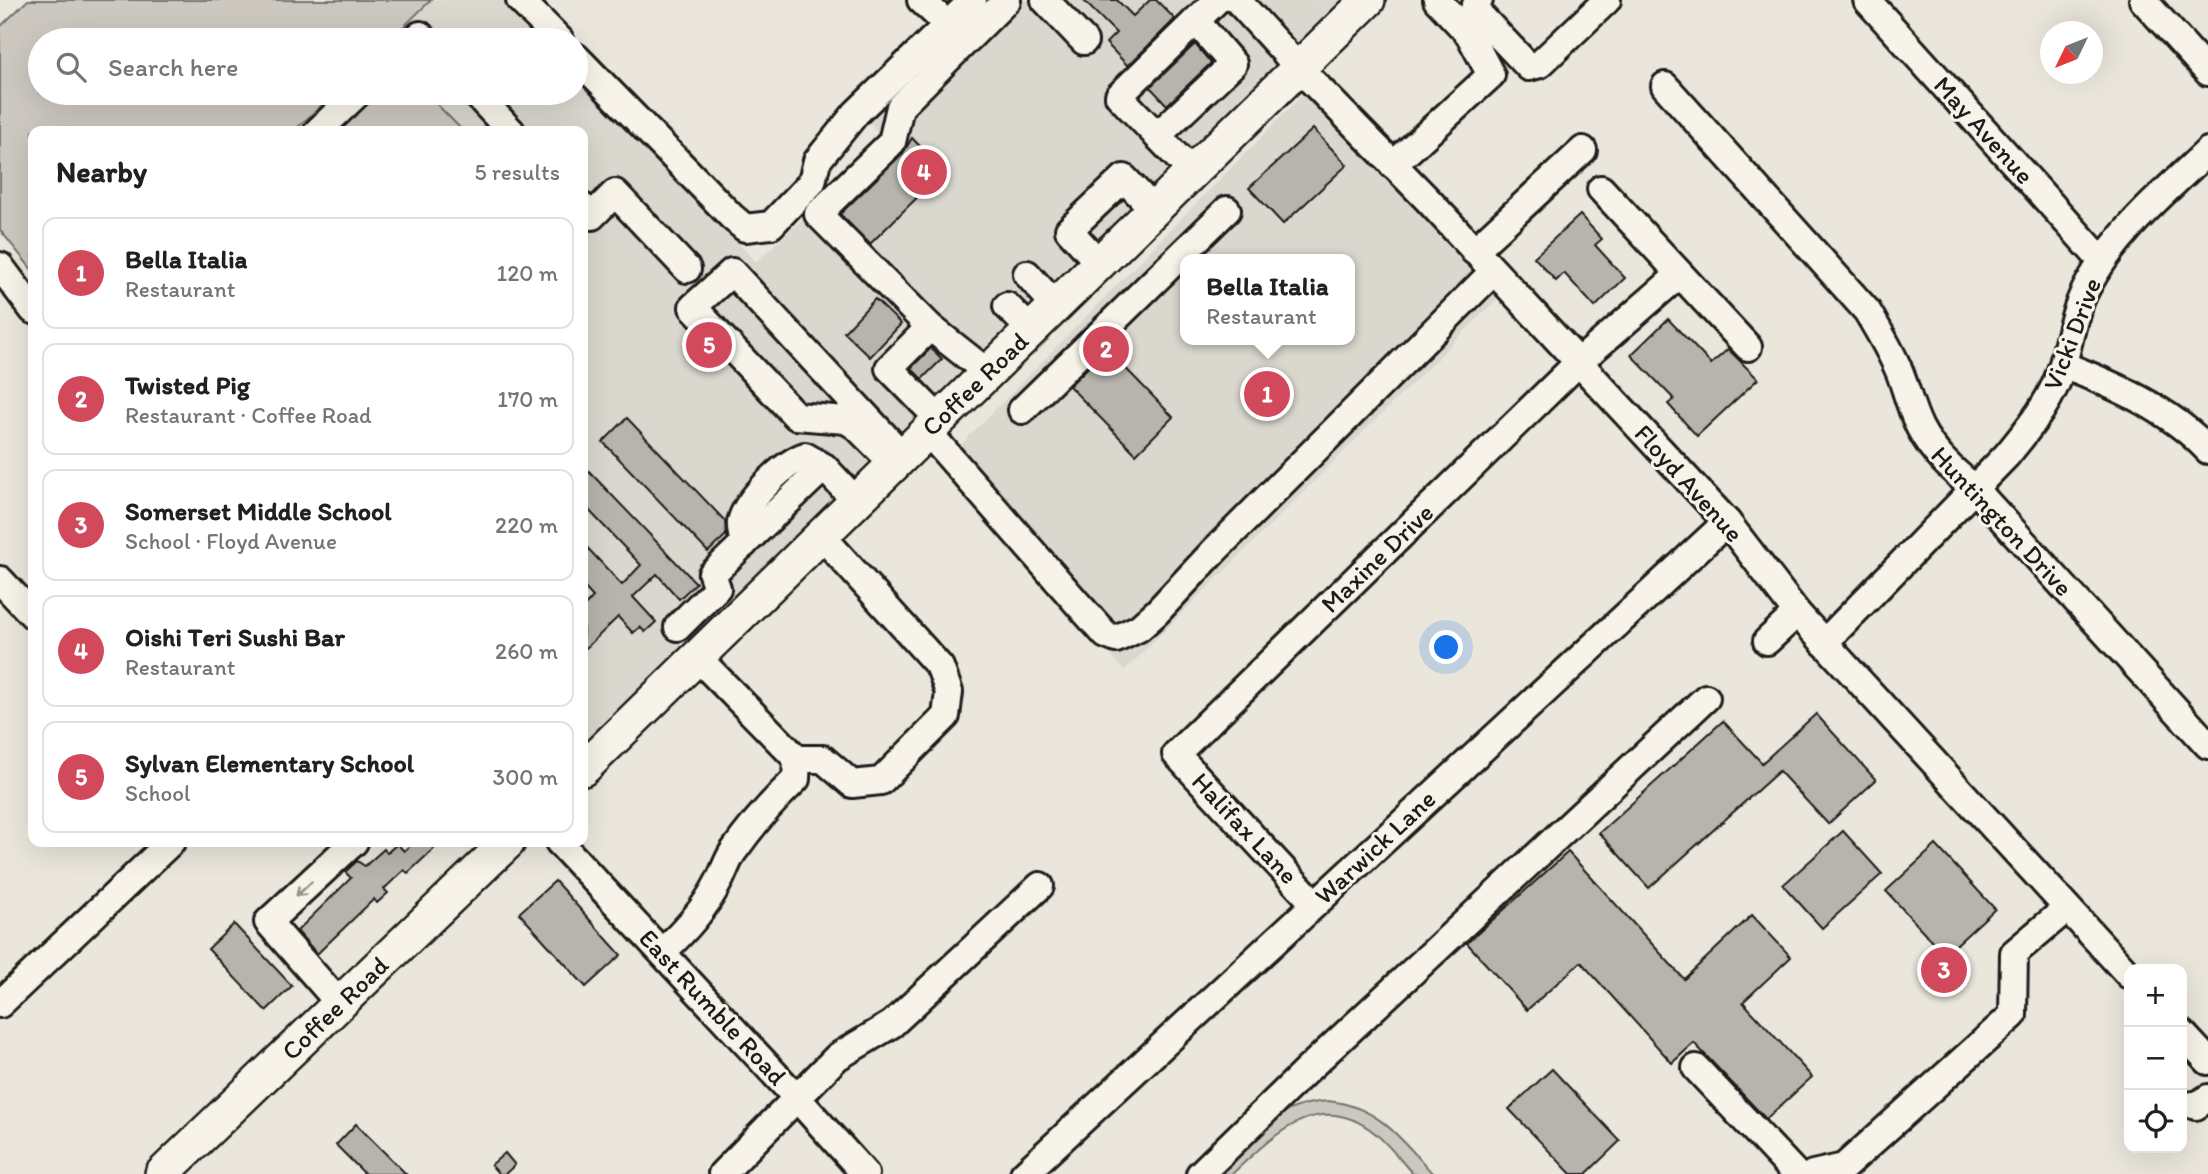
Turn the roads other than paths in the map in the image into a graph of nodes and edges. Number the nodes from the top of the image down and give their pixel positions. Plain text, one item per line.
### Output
1 (520, 0) edge
2 (921, 0) edge
3 (973, 0) edge
4 (1007, 0) edge
5 (1045, 0) edge
6 (1217, 0) edge
7 (1237, 0) edge
8 (1368, 0) edge
9 (1437, 0) edge
10 (1479, 0) edge
11 (1607, 0) edge
12 (1867, 0) edge
13 (2143, 0) edge
14 (1196, 21) junction
15 (947, 24) junction
16 (547, 28) edge
17 (1084, 41) dead end
18 (1299, 68) junction
19 (588, 69) edge
20 (2208, 72) edge
21 (1665, 86) dead end
22 (345, 105) edge
23 (486, 105) edge
24 (323, 126) edge
25 (506, 126) edge
26 (1157, 136) junction
27 (1583, 150) dead end
28 (2208, 151) edge
29 (1393, 165) junction
30 (1191, 172) junction
31 (1601, 189) dead end
32 (1153, 209) junction
33 (1227, 210) dead end
34 (588, 212) edge
35 (1474, 251) junction
36 (1182, 254) edge
37 (1180, 256) edge
38 (2102, 261) junction
39 (1098, 262) junction
40 (0, 266) edge
41 (687, 269) dead end
42 (1493, 272) junction
43 (1027, 274) dead end
44 (1679, 274) junction
45 (28, 303) edge
46 (1055, 304) junction
47 (1007, 306) dead end
48 (930, 327) junction
49 (1030, 329) junction
50 (1748, 347) dead end
51 (1579, 362) junction
52 (2063, 365) junction
53 (987, 372) junction
54 (1022, 410) dead end
55 (933, 425) junction
56 (2204, 439) edge
57 (898, 459) junction
58 (1974, 488) junction
59 (856, 501) junction
60 (1727, 522) junction
61 (821, 535) junction
62 (0, 580) edge
63 (28, 610) edge
64 (1797, 613) junction
65 (678, 627) dead end
66 (1767, 640) dead end
67 (1825, 643) junction
68 (697, 657) junction
69 (1706, 698) dead end
70 (2208, 745) edge
71 (1176, 754) joint
72 (797, 759) junction
73 (588, 764) edge
74 (166, 847) edge
75 (349, 847) edge
76 (503, 847) edge
77 (564, 847) edge
78 (1041, 886) dead end
79 (1314, 903) junction
80 (2067, 908) junction
81 (662, 952) junction
82 (2124, 970) edge
83 (0, 1004) edge
84 (340, 1004) junction
85 (2187, 1038) edge
86 (2208, 1061) edge
87 (1696, 1068) dead end
88 (797, 1098) junction
89 (162, 1174) edge
90 (722, 1174) edge
91 (865, 1174) edge
92 (1024, 1174) edge
93 (1200, 1174) edge
94 (1796, 1174) edge
95 (1814, 1174) edge

1 - 16 street
2 - 15 street
3 - 15 street
4 - 48 street
5 - 17 street
6 - 14 street
7 - 18 street, Floyd Avenue
8 - 18 main road, Coffee Road
9 - 29 street
10 - 11 street
12 - 38 street, May Avenue
13 - 20 street
14 - 26 street
14 - 26 street
15 - 19 street
18 - 29 street, Floyd Avenue
18 - 30 main road, Coffee Road
21 - 58 street, Huntington Drive
22 - 24 street
23 - 25 street
26 - 30 street
27 - 35 street
28 - 38 street, Vicki Drive
29 - 35 street, Floyd Avenue
30 - 32 main road, Coffee Road
31 - 44 street
32 - 39 main road, Coffee Road
32 - 39 street
33 - 36 street
34 - 41 street
35 - 42 street, Floyd Avenue
37 - 54 street
38 - 52 street, Vicki Drive
39 - 46 main road, Coffee Road
40 - 45 street
42 - 51 street, Floyd Avenue
42 - 55 street
43 - 46 street
44 - 50 street
44 - 51 street, Maxine Drive
46 - 49 main road, Coffee Road
47 - 49 street
48 - 53 street
48 - 55 street
49 - 53 main road, Coffee Road
51 - 60 street, Floyd Avenue
51 - 71 street, Maxine Drive
52 - 56 street
52 - 58 street, Vicki Drive
53 - 55 main road, Coffee Road
55 - 57 main road, Coffee Road
57 - 57 street
57 - 59 main road, Coffee Road
58 - 67 street, Vicki Drive
58 - 70 street, Huntington Drive
59 - 61 main road, Coffee Road
59 - 65 street
60 - 64 street, Floyd Avenue
60 - 79 street, Warwick Lane
61 - 68 main road, Coffee Road
61 - 72 street
62 - 63 street
64 - 66 street
64 - 67 street, Floyd Avenue
67 - 80 street, Floyd Avenue
68 - 72 street
68 - 73 main road, Coffee Road
69 - 93 street
71 - 79 street, Halifax Lane
72 - 81 street
74 - 83 street
75 -> 84 street
76 - 84 main road, Coffee Road
77 - 81 street, East Rumble Road
78 - 88 street
79 - 92 street, Warwick Lane
80 - 82 street, Floyd Avenue
80 - 95 street
81 - 88 street, East Rumble Road
84 - 89 main road, Coffee Road
85 - 86 street
87 - 94 street
88 - 90 street
88 - 91 street, East Rumble Road

